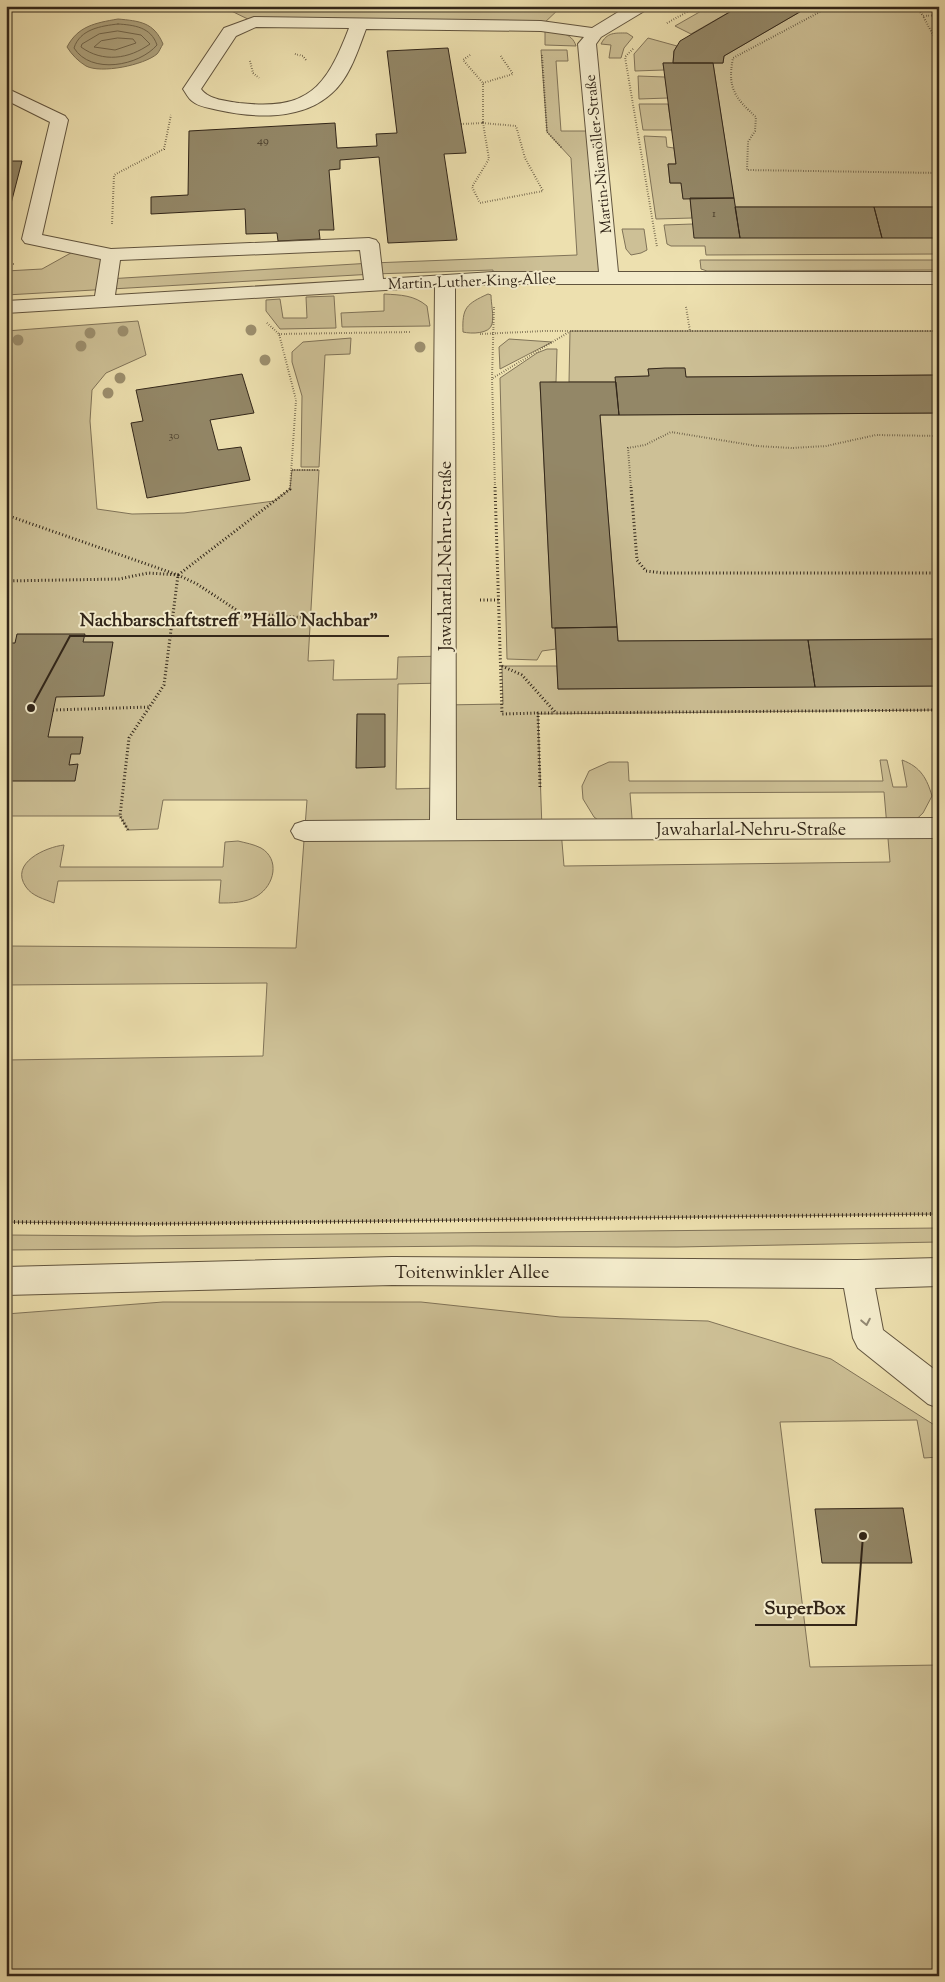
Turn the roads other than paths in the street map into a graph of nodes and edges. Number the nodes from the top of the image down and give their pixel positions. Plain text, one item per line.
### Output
1 (640, 6) edge
2 (359, 25) junction
3 (596, 33) junction
4 (6, 93) edge
5 (111, 255) junction
6 (609, 278) junction
7 (939, 278) edge
8 (445, 281) junction
9 (374, 285) junction
10 (104, 302) junction
11 (6, 307) edge
12 (939, 828) edge
13 (443, 830) junction
14 (304, 832) dead end
15 (939, 1272) edge
16 (857, 1274) junction
17 (6, 1281) edge
18 (939, 1393) edge

1 - 3 street
2 - 2 street
2 - 3 street
3 - 6 street, Martin-Niemöller-Straße
4 - 5 street
5 - 9 street
5 - 10 street
6 - 7 street, Martin-Luther-King-Allee
6 - 8 street, Martin-Luther-King-Allee
8 - 9 street, Martin-Luther-King-Allee
8 - 13 street, Jawaharlal-Nehru-Straße
9 - 10 street, Martin-Luther-King-Allee
10 - 11 street, Martin-Luther-King-Allee
12 - 13 street, Jawaharlal-Nehru-Straße
13 - 14 street, Jawaharlal-Nehru-Straße
15 - 16 street, Toitenwinkler Allee
16 - 17 street, Toitenwinkler Allee
16 -> 18 street

